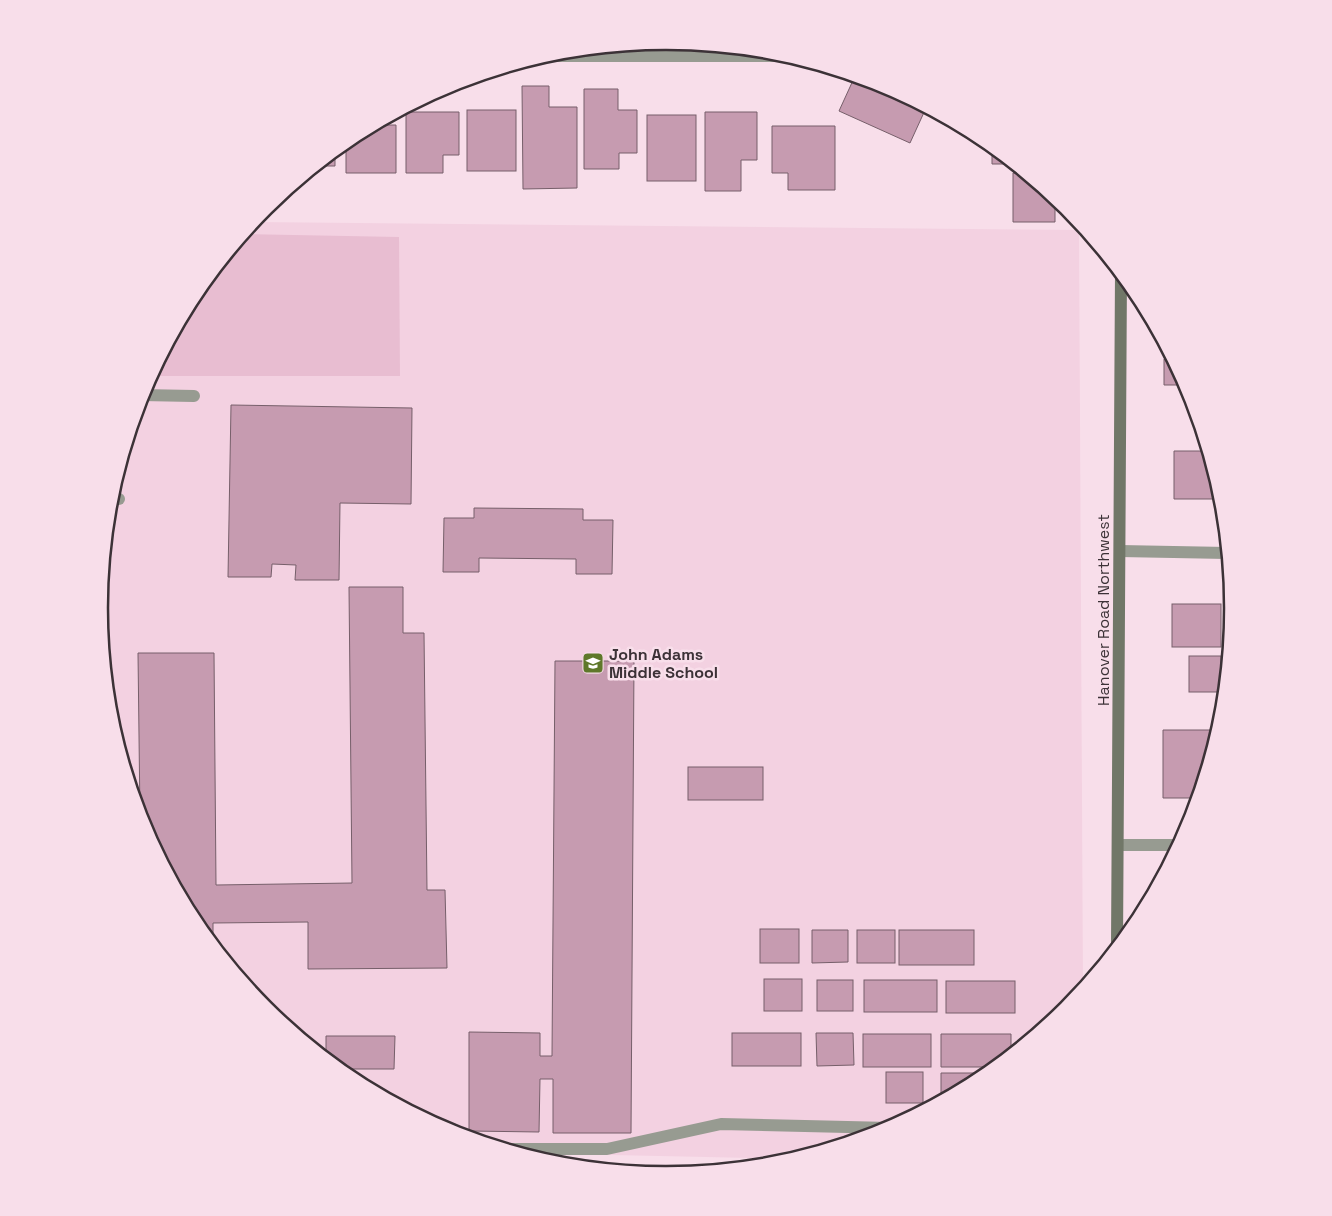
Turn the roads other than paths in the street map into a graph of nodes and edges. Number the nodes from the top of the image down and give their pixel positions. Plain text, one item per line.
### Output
1 (586, 56) edge
2 (750, 57) edge
3 (1121, 285) edge
4 (150, 395) edge
5 (194, 396) dead end
6 (1120, 551) junction
7 (1221, 552) edge
8 (1119, 845) junction
9 (1171, 845) edge
10 (1117, 936) edge
11 (870, 1128) edge
12 (531, 1149) edge

1 - 2 street
3 - 6 street, Hanover Road Northwest
4 - 5 street
6 - 7 street
6 - 8 street, Hanover Road Northwest
8 - 9 street
8 - 10 street, Hanover Road Northwest
11 - 12 street

